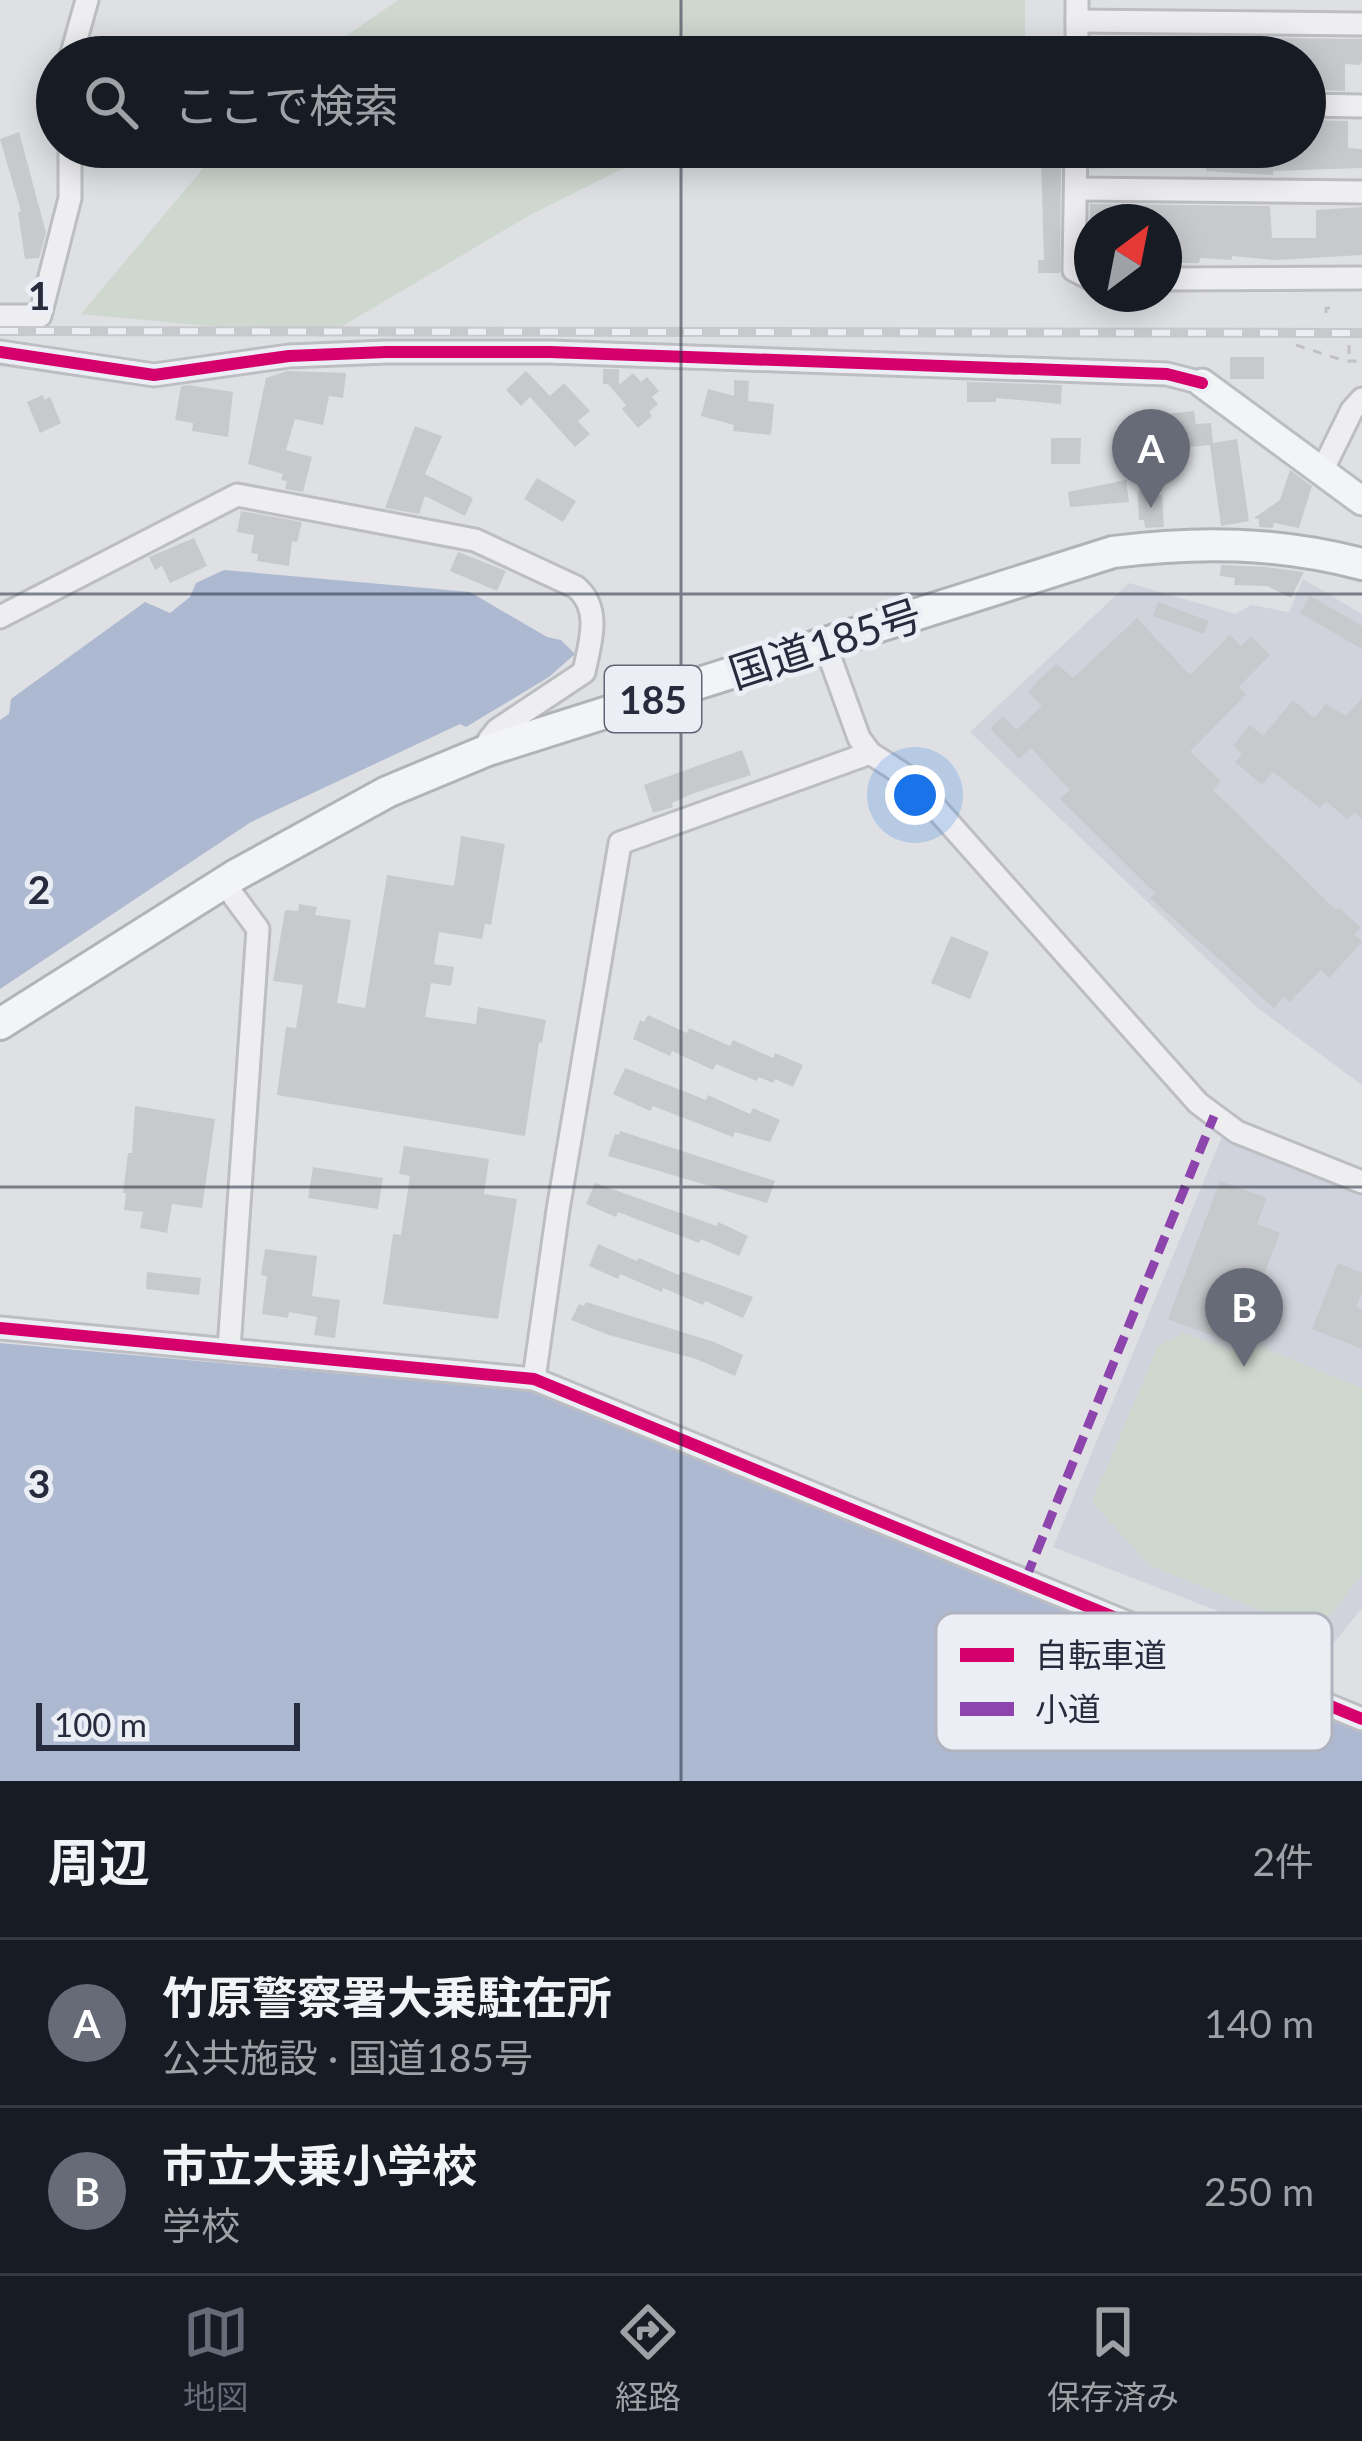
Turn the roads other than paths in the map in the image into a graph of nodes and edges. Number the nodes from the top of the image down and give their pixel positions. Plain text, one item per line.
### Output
1 (87, 0) edge
2 (1077, 10) edge
3 (1362, 24) edge
4 (77, 36) edge
5 (1326, 105) edge
6 (1362, 106) edge
7 (70, 168) edge
8 (1076, 168) edge
9 (1076, 189) junction
10 (1362, 192) edge
11 (1076, 204) edge
12 (1362, 278) edge
13 (1182, 279) edge
14 (0, 316) edge
15 (0, 352) edge
16 (1202, 382) joint
17 (1362, 399) edge
18 (1322, 471) junction
19 (1362, 501) edge
20 (1362, 564) edge
21 (0, 617) edge
22 (825, 644) junction
23 (488, 751) junction
24 (870, 753) junction
25 (224, 884) junction
26 (0, 1024) edge
27 (1362, 1182) edge
28 (0, 1328) edge
29 (229, 1349) junction
30 (534, 1378) junction
31 (1105, 1613) edge
32 (1332, 1707) edge
33 (1362, 1719) edge

1 - 4 street
2 - 3 street
5 - 6 street
7 - 14 street
8 - 9 street
9 - 10 street
9 - 11 street
12 - 13 street
15 - 16 street
16 - 18 main road
17 - 18 street
18 - 19 main road
20 - 22 highway, 国道185号 / 185
21 - 23 street
22 - 23 highway, 国道185号 / 185
22 - 24 street
23 - 25 highway, 国道185号 / 185
24 - 27 street
24 - 30 street
25 - 26 highway, 国道185号 / 185
25 - 29 street
28 - 29 street
29 - 30 street
30 - 31 street
32 - 33 street

